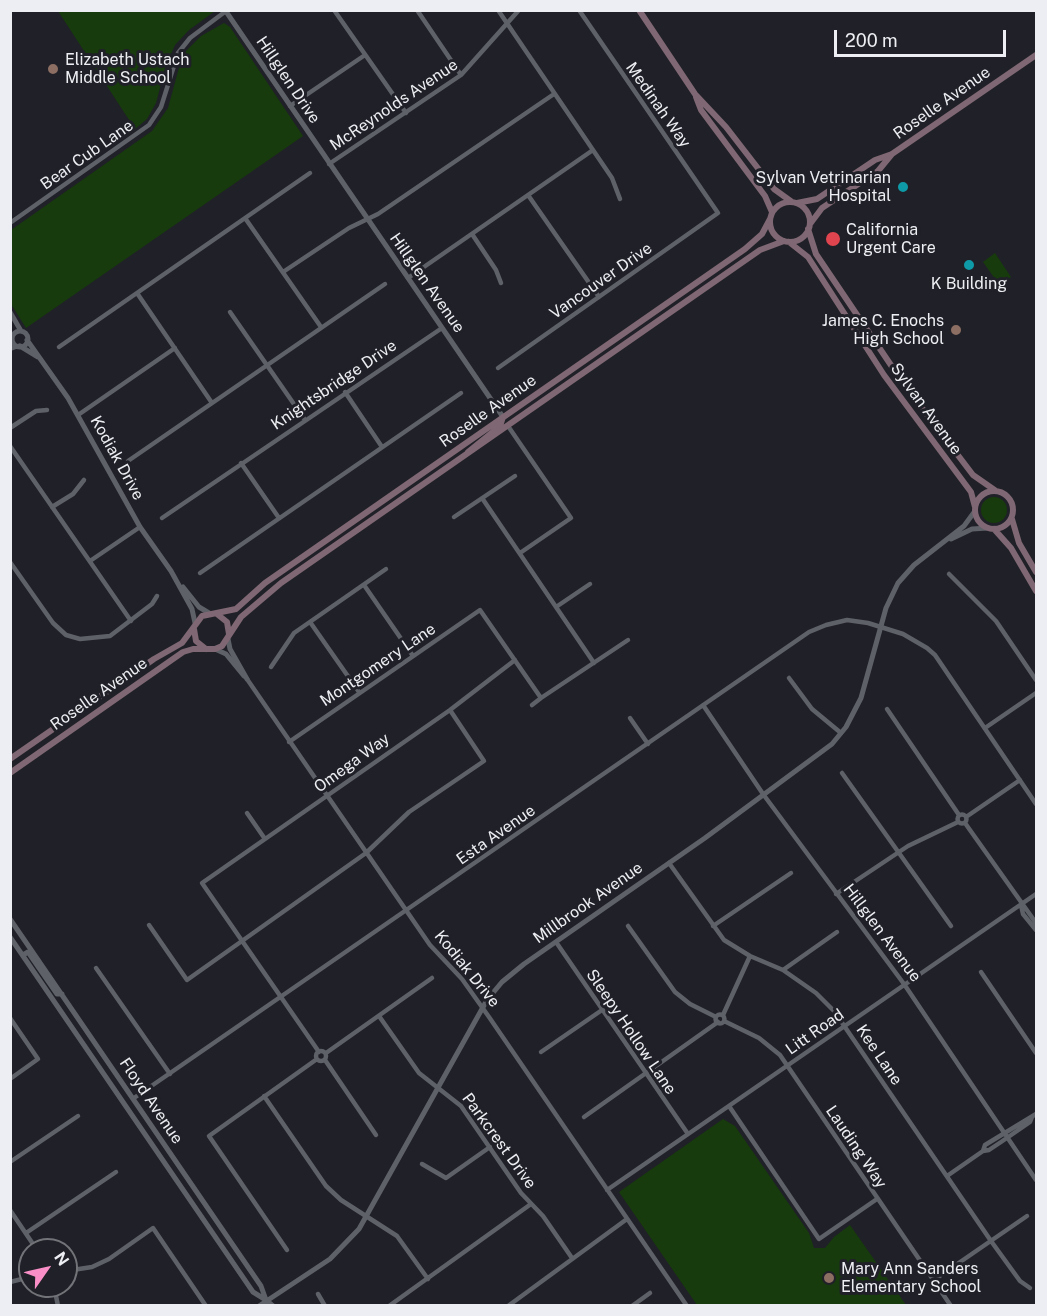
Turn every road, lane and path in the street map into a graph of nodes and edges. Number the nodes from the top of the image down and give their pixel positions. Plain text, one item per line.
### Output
1 (334, 10) edge
2 (417, 10) edge
3 (498, 10) edge
4 (519, 10) edge
5 (579, 10) edge
6 (639, 10) edge
7 (225, 11) edge
8 (507, 24) junction
9 (365, 55) junction
10 (1036, 55) edge
11 (461, 75) junction
12 (554, 94) junction
13 (695, 94) junction
14 (290, 106) junction
15 (406, 113) junction
16 (593, 150) junction
17 (892, 154) junction
18 (329, 164) junction
19 (310, 173) dead end
20 (528, 195) junction
21 (620, 199) dead end
22 (795, 202) junction
23 (718, 213) joint
24 (771, 216) junction
25 (245, 218) junction
26 (367, 218) junction
27 (10, 223) edge
28 (809, 227) junction
29 (472, 234) junction
30 (786, 241) junction
31 (284, 273) junction
32 (408, 278) junction
33 (501, 283) dead end
34 (385, 284) dead end
35 (137, 293) junction
36 (598, 297) junction
37 (10, 312) edge
38 (230, 312) dead end
39 (10, 326) edge
40 (321, 327) junction
41 (442, 328) junction
42 (21, 331) junction
43 (12, 338) edge
44 (27, 340) junction
45 (19, 346) junction
46 (59, 347) dead end
47 (175, 348) junction
48 (10, 349) edge
49 (39, 358) junction
50 (267, 365) junction
51 (498, 368) dead end
52 (345, 392) junction
53 (461, 393) dead end
54 (212, 403) junction
55 (47, 410) dead end
56 (78, 415) junction
57 (503, 417) junction
58 (305, 420) junction
59 (508, 426) junction
60 (10, 428) edge
61 (10, 446) edge
62 (382, 447) junction
63 (464, 457) junction
64 (128, 461) dead end
65 (242, 463) junction
66 (515, 476) dead end
67 (84, 480) dead end
68 (996, 491) junction
69 (482, 498) junction
70 (52, 507) junction
71 (975, 509) junction
72 (454, 517) dead end
73 (1012, 517) junction
74 (162, 518) dead end
75 (279, 518) junction
76 (140, 527) junction
77 (991, 528) junction
78 (944, 543) junction
79 (520, 553) junction
80 (90, 561) junction
81 (10, 562) edge
82 (386, 569) dead end
83 (171, 571) junction
84 (1036, 572) edge
85 (200, 573) dead end
86 (950, 574) dead end
87 (590, 584) dead end
88 (364, 585) junction
89 (1036, 591) edge
90 (157, 596) dead end
91 (556, 607) junction
92 (212, 613) junction
93 (131, 621) junction
94 (310, 622) junction
95 (194, 626) junction
96 (880, 627) junction
97 (229, 637) junction
98 (628, 640) dead end
99 (207, 649) junction
100 (215, 649) junction
101 (413, 656) junction
102 (514, 660) junction
103 (594, 663) junction
104 (271, 667) dead end
105 (789, 678) dead end
106 (247, 679) junction
107 (1036, 681) edge
108 (358, 692) junction
109 (1036, 693) edge
110 (541, 698) junction
111 (532, 705) dead end
112 (703, 705) junction
113 (887, 709) dead end
114 (450, 710) junction
115 (630, 718) dead end
116 (985, 728) junction
117 (841, 733) junction
118 (290, 742) junction
119 (648, 744) junction
120 (10, 759) edge
121 (10, 773) edge
122 (842, 773) dead end
123 (1020, 780) junction
124 (763, 794) junction
125 (327, 796) junction
126 (1036, 804) edge
127 (247, 813) dead end
128 (959, 815) junction
129 (965, 820) junction
130 (958, 822) junction
131 (265, 839) junction
132 (366, 853) junction
133 (897, 853) junction
134 (669, 863) junction
135 (791, 873) dead end
136 (836, 894) junction
137 (1036, 894) edge
138 (1021, 905) junction
139 (406, 911) junction
140 (10, 920) edge
141 (1036, 923) edge
142 (149, 925) dead end
143 (628, 926) dead end
144 (713, 926) junction
145 (951, 926) dead end
146 (1036, 930) edge
147 (837, 932) dead end
148 (10, 937) edge
149 (242, 939) junction
150 (556, 942) junction
151 (23, 956) junction
152 (750, 956) junction
153 (96, 968) dead end
154 (783, 970) junction
155 (981, 972) dead end
156 (432, 978) dead end
157 (904, 984) junction
158 (62, 994) junction
159 (281, 997) junction
160 (482, 1008) junction
161 (602, 1010) junction
162 (380, 1016) junction
163 (10, 1018) edge
164 (723, 1018) junction
165 (717, 1020) junction
166 (845, 1026) junction
167 (319, 1052) junction
168 (541, 1052) dead end
169 (326, 1053) junction
170 (1036, 1053) edge
171 (317, 1059) junction
172 (325, 1060) junction
173 (787, 1066) junction
174 (170, 1074) junction
175 (646, 1074) junction
176 (10, 1079) edge
177 (437, 1087) junction
178 (264, 1096) junction
179 (134, 1098) junction
180 (729, 1106) junction
181 (1034, 1115) edge
182 (78, 1116) dead end
183 (584, 1117) dead end
184 (1004, 1132) junction
185 (688, 1134) junction
186 (376, 1135) dead end
187 (1008, 1137) junction
188 (490, 1147) junction
189 (983, 1151) junction
190 (10, 1162) edge
191 (423, 1164) dead end
192 (116, 1172) dead end
193 (947, 1176) junction
194 (1036, 1180) edge
195 (608, 1190) junction
196 (877, 1199) junction
197 (531, 1204) junction
198 (10, 1210) edge
199 (366, 1216) junction
200 (1027, 1216) dead end
201 (627, 1219) junction
202 (26, 1233) junction
203 (29, 1238) edge
204 (991, 1241) junction
205 (287, 1250) dead end
206 (572, 1258) junction
207 (78, 1269) edge
208 (428, 1279) junction
209 (934, 1280) junction
210 (1030, 1288) dead end
211 (650, 1293) dead end
212 (318, 1294) dead end
213 (267, 1303) edge
214 (206, 1305) edge
215 (259, 1305) edge
216 (273, 1305) edge
217 (326, 1305) edge
218 (389, 1305) edge
219 (508, 1305) edge
220 (632, 1305) edge
221 (687, 1305) edge
222 (951, 1305) edge

1 - 9 street
2 - 11 street
3 - 8 street
4 - 8 street, McReynolds Avenue
5 - 23 street, Medinah Way
6 - 13 main road
7 - 14 street, Hillglen Drive
7 - 27 street, Bear Cub Lane
8 - 11 street, McReynolds Avenue
8 - 12 street
9 - 14 street
9 - 15 street
10 - 17 main road, Roselle Avenue
11 - 15 street, McReynolds Avenue
12 - 16 street
12 - 26 street
13 - 22 main road
13 - 24 main road
14 - 18 street, Hillglen Drive
15 - 18 street, McReynolds Avenue
16 - 20 street
16 - 21 street
17 - 22 main road, Roselle Avenue
17 - 28 main road, Roselle Avenue
18 - 26 street, Hillglen Avenue
19 - 25 street
20 - 29 street
20 - 36 street
22 - 24 main road
22 - 28 main road
23 - 36 street, Vancouver Drive
24 - 30 main road
24 - 57 main road, Roselle Avenue
25 - 31 street
25 - 35 street
26 - 31 street
26 - 32 street, Hillglen Avenue
28 - 30 main road
28 - 68 main road, Sylvan Avenue
29 - 32 street
29 - 33 street
30 - 59 main road, Roselle Avenue
30 - 71 main road, Sylvan Avenue
31 - 40 street
32 - 41 street, Hillglen Avenue
34 - 40 street
35 - 46 street
35 - 47 street
36 - 51 street, Vancouver Drive
37 - 42 street
38 - 50 street
39 - 43 street
40 - 50 street
41 - 52 street, Knightsbridge Drive
41 - 57 street, Hillglen Avenue
42 - 43 street
42 - 44 street, Kodiak Drive
43 - 45 street, Kodiak Drive
44 - 45 street
44 - 49 street, Kodiak Drive
45 - 48 street
45 - 49 street, Kodiak Drive
47 - 54 street
47 - 56 street
49 - 56 street, Kodiak Drive
50 - 54 street
50 - 58 street
52 - 58 street, Knightsbridge Drive
52 - 62 street
53 - 62 street
54 - 64 street
55 - 60 street
56 - 76 street, Kodiak Drive
57 - 63 main road
57 - 92 main road, Roselle Avenue
58 - 65 street, Knightsbridge Drive
59 - 63 main road, Roselle Avenue
59 - 79 street
61 - 70 street
62 - 75 street
63 - 97 main road, Roselle Avenue
65 - 74 street, Knightsbridge Drive
65 - 75 street
66 - 69 street
67 - 70 street
68 - 71 main road
68 - 73 main road
69 - 72 street
69 - 79 street
70 - 80 street
71 - 77 main road
71 - 78 street, Millbrook Avenue
73 - 77 main road
73 - 84 main road
75 - 85 street
76 - 80 street
76 - 83 street, Kodiak Drive
77 - 78 street, Millbrook Avenue
77 - 89 main road
78 - 96 street, Millbrook Avenue
79 - 91 street
80 - 93 street
81 - 93 street
82 - 88 street
83 - 92 street, Kodiak Drive
83 - 95 street, Kodiak Drive
86 - 107 street
87 - 91 street
88 - 94 street
88 - 101 street
90 - 93 street
91 - 103 street
92 - 95 main road
92 - 97 main road
94 - 104 street
94 - 108 street
95 - 99 main road
95 - 120 main road, Roselle Avenue
96 - 112 street, Esta Avenue
96 - 116 street, Esta Avenue
96 - 117 street, Millbrook Avenue
97 - 100 main road
97 - 106 street, Kodiak Drive
98 - 103 street
99 - 100 main road
99 - 121 main road, Roselle Avenue
100 - 106 street, Kodiak Drive
101 - 102 street, Montgomery Lane
101 - 108 street, Montgomery Lane
102 - 110 street
102 - 114 street, Omega Way
103 - 110 street
105 - 117 street
106 - 118 street, Kodiak Drive
108 - 118 street, Montgomery Lane
109 - 116 street
110 - 111 street
112 - 119 street, Esta Avenue
112 - 124 street, Hillglen Avenue
113 - 128 street
114 - 125 street, Omega Way
114 - 132 street
115 - 119 street
116 - 123 street, Esta Avenue
117 - 124 street, Millbrook Avenue
118 - 125 street, Kodiak Drive
119 - 139 street, Esta Avenue
122 - 133 street
123 - 126 street, Esta Avenue
123 - 129 street
124 - 134 street, Millbrook Avenue
124 - 136 street, Hillglen Avenue
125 - 131 street, Omega Way
125 - 132 street, Kodiak Drive
127 - 131 street
128 - 129 street
128 - 130 street
129 - 130 street
129 - 138 street
130 - 133 street
131 - 149 street, Omega Way
132 - 139 street, Kodiak Drive
132 - 149 street
133 - 136 street
133 - 145 street
134 - 144 street, Kee Lane
134 - 150 street, Millbrook Avenue
135 - 144 street
136 - 157 street, Hillglen Avenue
137 - 138 street, Litt Road
138 - 141 street
138 - 146 street
138 - 157 street, Litt Road
139 - 159 street, Esta Avenue
139 - 160 street, Kodiak Drive
140 - 158 street, Floyd Avenue
142 - 149 street
143 - 165 street
144 - 152 street, Kee Lane
147 - 154 street
148 - 151 street, Floyd Avenue
149 - 159 street
150 - 160 street, Millbrook Avenue
150 - 161 street, Sleepy Hollow Lane
151 - 158 street
151 - 213 street, Floyd Avenue
152 - 154 street, Kee Lane
152 - 164 street
153 - 174 street
154 - 166 street, Kee Lane
155 - 170 street
156 - 162 street
157 - 166 street, Litt Road
157 - 184 street, Hillglen Avenue
158 - 179 street, Floyd Avenue
159 - 167 street
159 - 174 street, Esta Avenue
160 - 177 street, Millbrook Avenue
160 - 195 street, Kodiak Drive
161 - 168 street
161 - 175 street, Sleepy Hollow Lane
162 - 169 street
162 - 177 street, Parkcrest Drive
163 - 176 street
164 - 165 street
164 - 173 street, Lauding Way
165 - 175 street
166 - 173 street, Litt Road
166 - 193 street, Kee Lane
167 - 169 street
167 - 171 street
169 - 172 street
171 - 172 street
171 - 178 street
172 - 186 street
173 - 180 street, Litt Road
173 - 196 street, Lauding Way
174 - 179 street, Esta Avenue
175 - 183 street
175 - 185 street, Sleepy Hollow Lane
177 - 188 street, Parkcrest Drive
177 - 199 street, Millbrook Avenue
178 - 199 street
178 - 205 street
179 - 213 street, Floyd Avenue
180 - 185 street, Litt Road
180 - 196 street
181 - 184 street
181 - 187 street
182 - 190 street
184 - 187 street, Hillglen Avenue
184 - 189 street
185 - 195 street, Litt Road
187 - 189 street
187 - 194 street, Hillglen Avenue
188 - 191 street
188 - 197 street, Parkcrest Drive
189 - 193 street
192 - 202 street
193 - 204 street, Kee Lane
195 - 201 street, Kodiak Drive
196 - 209 street, Lauding Way
197 - 206 street, Parkcrest Drive
197 - 208 street
198 - 202 street
199 - 208 street
199 - 213 street, Millbrook Avenue
200 - 204 street
201 - 206 street
201 - 221 street, Kodiak Drive
202 - 203 street
204 - 209 street
204 - 210 street, Kee Lane
206 - 219 street
207 - 214 street
208 - 218 street
209 - 222 street, Lauding Way
211 - 220 street
212 - 217 street
213 - 215 street, Millbrook Avenue
213 - 216 street, Floyd Avenue

